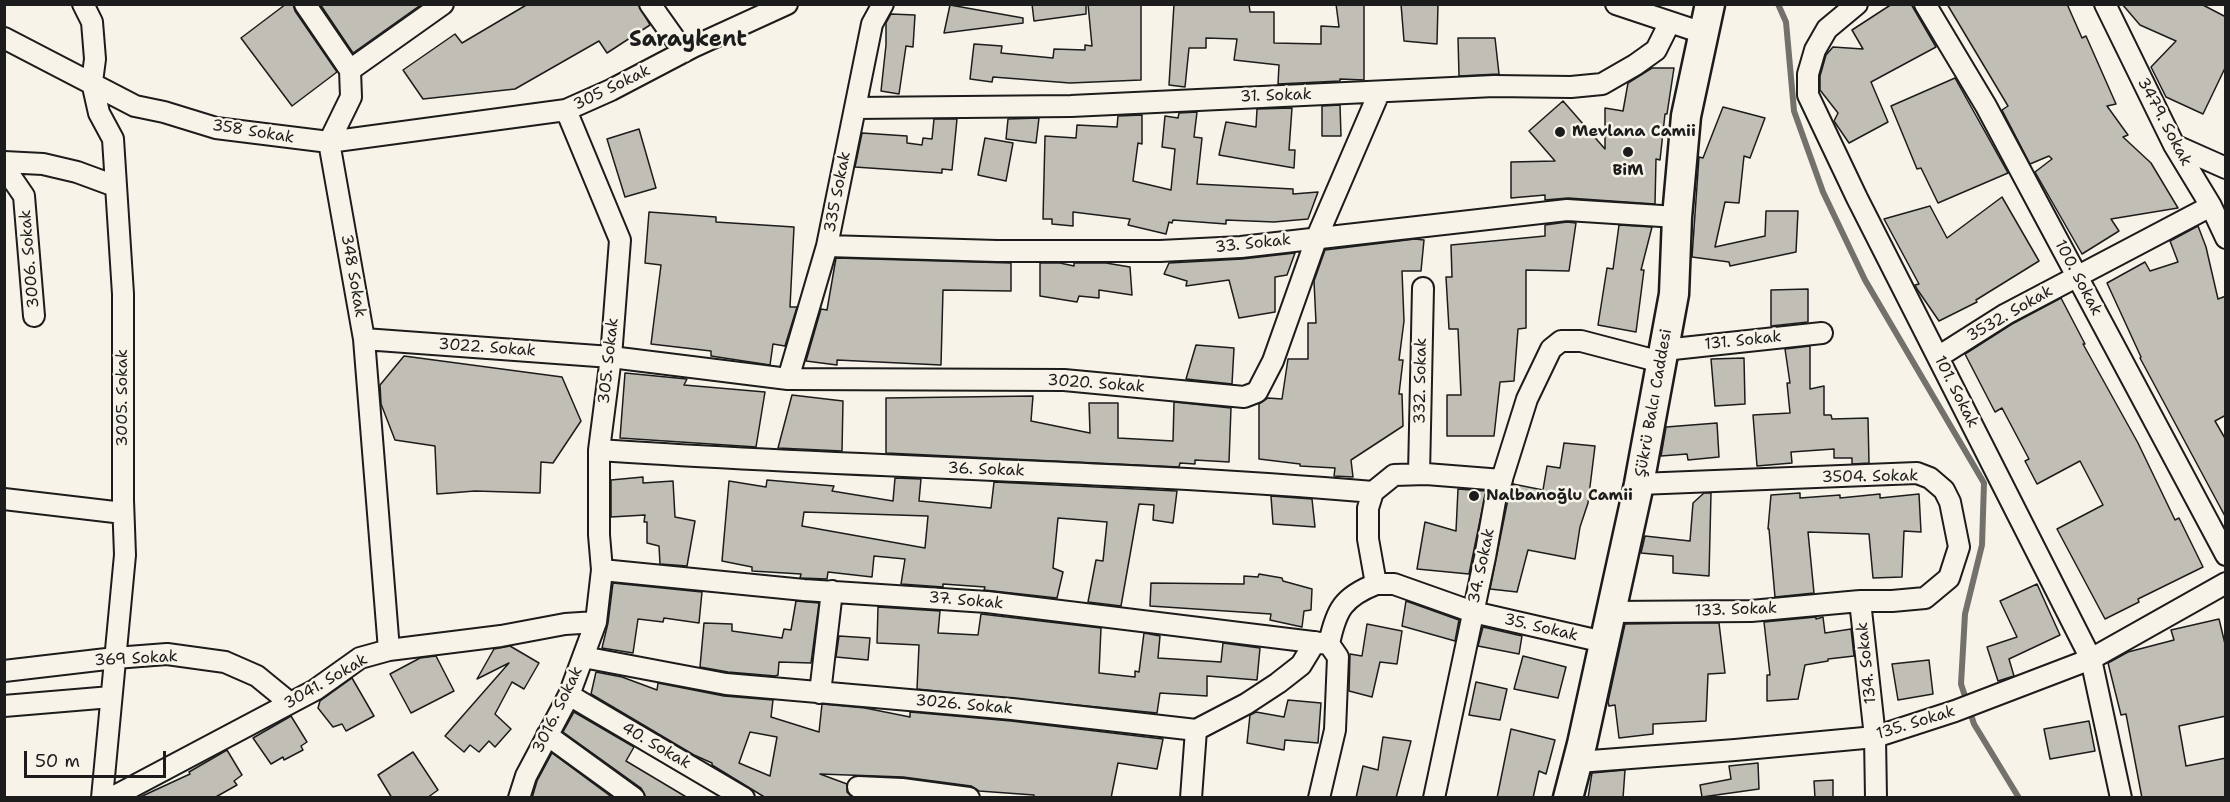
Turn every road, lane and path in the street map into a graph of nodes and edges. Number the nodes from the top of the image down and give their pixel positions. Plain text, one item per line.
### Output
1 (83, 4) edge
2 (305, 4) edge
3 (443, 4) edge
4 (650, 4) edge
5 (883, 4) edge
6 (1616, 4) edge
7 (1710, 4) edge
8 (1857, 4) edge
9 (1925, 4) edge
10 (2105, 4) edge
11 (781, 6) edge
12 (1670, 22) junction
13 (1703, 33) junction
14 (4, 38) edge
15 (684, 52) junction
16 (350, 70) junction
17 (92, 82) junction
18 (1379, 93) junction
19 (855, 108) junction
20 (566, 110) junction
21 (329, 142) junction
22 (2174, 145) junction
23 (4, 162) edge
24 (2226, 168) edge
25 (4, 173) edge
26 (115, 186) junction
27 (2211, 206) junction
28 (1677, 217) junction
29 (1317, 237) junction
30 (2226, 238) edge
31 (827, 246) junction
32 (2077, 276) junction
33 (1423, 288) dead end
34 (34, 316) dead end
35 (1822, 333) dead end
36 (364, 339) junction
37 (1662, 356) junction
38 (611, 357) junction
39 (1938, 357) junction
40 (788, 379) junction
41 (599, 450) junction
42 (1419, 474) junction
43 (1502, 480) junction
44 (1639, 484) junction
45 (1373, 492) junction
46 (4, 500) edge
47 (123, 513) junction
48 (2226, 555) edge
49 (602, 570) junction
50 (2226, 583) edge
51 (1376, 584) junction
52 (832, 591) junction
53 (1860, 601) junction
54 (1473, 612) junction
55 (1610, 612) junction
56 (596, 622) junction
57 (1604, 642) junction
58 (1322, 643) junction
59 (388, 650) junction
60 (583, 657) junction
61 (115, 658) junction
62 (2091, 659) junction
63 (4, 671) edge
64 (820, 693) junction
65 (569, 695) junction
66 (111, 698) junction
67 (290, 703) junction
68 (4, 706) edge
69 (1196, 730) junction
70 (547, 735) junction
71 (1875, 737) junction
72 (1578, 762) junction
73 (858, 787) dead end
74 (102, 798) edge
75 (111, 798) edge
76 (519, 798) edge
77 (634, 798) edge
78 (744, 798) edge
79 (969, 798) edge
80 (1191, 798) edge
81 (1319, 798) edge
82 (1434, 798) edge
83 (1568, 798) edge
84 (1876, 798) edge
85 (2121, 798) edge

1 - 17 street, 3005. Sokak
2 - 16 street
3 - 16 street
4 - 15 street
5 - 19 street, 335 Sokak
6 - 12 street
7 - 13 street, Şükrü Balcı Caddesi
8 - 39 street, 101. Sokak
9 - 32 street, 100. Sokak
10 - 22 street, 3479. Sokak
11 - 15 street, 305 Sokak
12 - 13 street
12 - 18 street, 31. Sokak
13 - 28 street, Şükrü Balcı Caddesi
14 - 17 street, 358 Sokak
15 - 20 street, 305 Sokak
16 - 21 street
17 - 21 street, 358 Sokak
17 - 26 street, 3005. Sokak
18 - 19 street, 31. Sokak
18 - 29 street, 3020. Sokak
19 - 31 street, 335 Sokak
20 - 21 street
20 - 38 street, 305. Sokak
21 - 36 street, 348 Sokak
22 - 24 street
22 - 27 street, 3479. Sokak
23 - 26 street
25 - 34 street, 3006. Sokak
26 - 47 street, 3005. Sokak
27 - 30 street, 3479. Sokak
27 - 32 street, 3532. Sokak
28 - 29 street, 33. Sokak
28 - 37 street, Şükrü Balcı Caddesi
29 - 31 street, 33. Sokak
29 - 40 street, 3020. Sokak
31 - 40 street, 335 Sokak
32 - 39 street, 3532. Sokak
32 - 48 street, 100. Sokak
33 - 42 street, 332. Sokak
35 - 37 street, 131. Sokak
36 - 38 street, 3022. Sokak
36 - 59 street, 348 Sokak
37 - 43 street, 34. Sokak
37 - 44 street, Şükrü Balcı Caddesi
38 - 40 street, 3020. Sokak
38 - 41 street, 305. Sokak
39 - 62 street, 101. Sokak
41 - 45 street, 36. Sokak
41 - 49 street, 305. Sokak
42 - 43 street
42 - 45 street
43 - 54 street, 34. Sokak
44 - 53 street, 3504. Sokak
44 - 55 street, Şükrü Balcı Caddesi
45 - 51 street
46 - 47 street
47 - 61 street, 3005. Sokak
49 - 52 street, 37. Sokak
49 - 56 street, 305. Sokak
50 - 62 street, 135. Sokak
51 - 54 street, 35. Sokak
51 - 58 street
52 - 58 street, 37. Sokak
52 - 64 street
53 - 55 street, 133. Sokak
53 - 71 street, 134. Sokak
54 - 57 street, 35. Sokak
54 - 82 street, 34. Sokak
55 - 57 street, Şükrü Balcı Caddesi
56 - 59 street, 3041. Sokak
56 - 60 street, 3016. Sokak
57 - 72 street, Şükrü Balcı Caddesi
58 - 69 street
58 - 81 street
59 - 67 street, 3041. Sokak
60 - 64 street, 3026. Sokak
60 - 65 street, 3016. Sokak
61 - 63 street, 369 Sokak
61 - 66 street, 3005. Sokak
61 - 67 street, 369 Sokak
62 - 71 street, 135. Sokak
62 - 85 street, 101. Sokak
64 - 69 street, 3026. Sokak
65 - 70 street, 3016. Sokak
65 - 78 street, 40. Sokak
66 - 68 street
66 - 74 street, 3005. Sokak
67 - 75 street, 3041. Sokak
69 - 80 street
70 - 76 street, 3016. Sokak
70 - 77 street
71 - 72 street, 135. Sokak
71 - 84 street, 134. Sokak
72 - 83 street, Şükrü Balcı Caddesi
73 - 79 street

